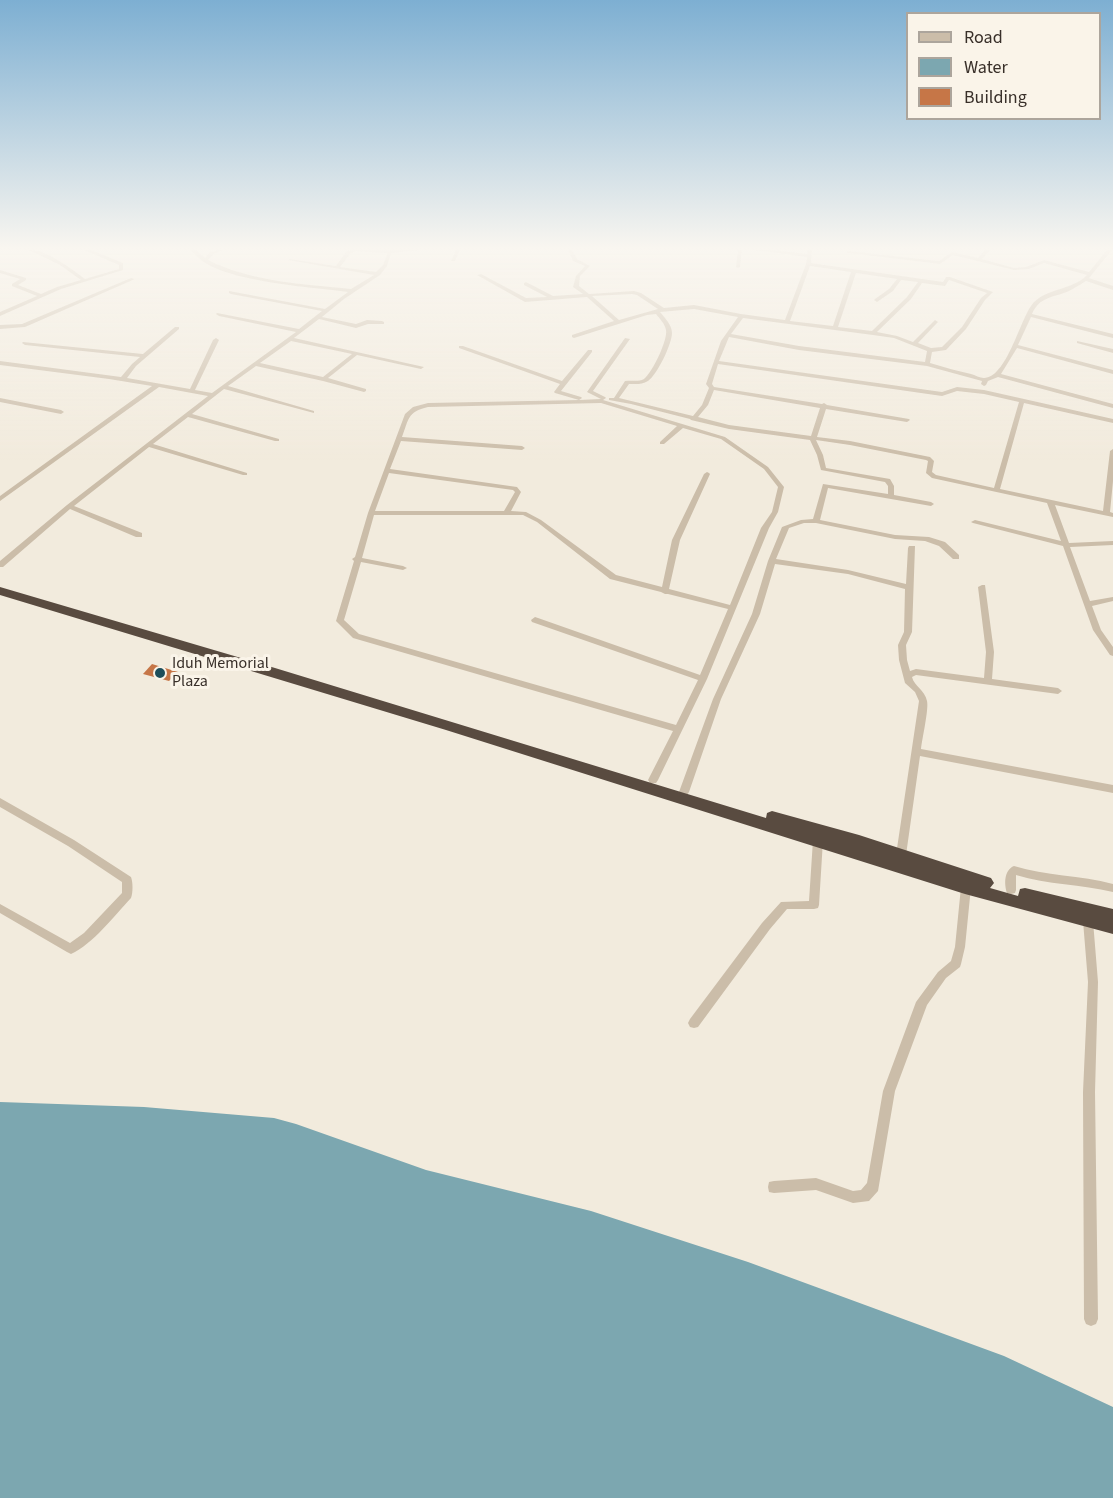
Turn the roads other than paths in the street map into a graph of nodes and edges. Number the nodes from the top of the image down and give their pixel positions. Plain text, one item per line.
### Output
1 (37, 320) edge
2 (247, 320) edge
3 (313, 320) edge
4 (330, 320) edge
5 (615, 320) edge
6 (626, 320) edge
7 (664, 320) edge
8 (740, 320) edge
9 (777, 320) edge
10 (838, 320) edge
11 (886, 320) edge
12 (969, 320) edge
13 (1027, 320) edge
14 (1049, 320) edge
15 (787, 321) joint
16 (618, 322) junction
17 (935, 322) dead end
18 (382, 323) dead end
19 (0, 327) edge
20 (177, 328) dead end
21 (835, 328) junction
22 (300, 331) junction
23 (873, 333) junction
24 (728, 335) junction
25 (574, 336) dead end
26 (1113, 336) edge
27 (290, 339) junction
28 (627, 339) dead end
29 (216, 340) dead end
30 (1079, 342) dead end
31 (25, 343) dead end
32 (914, 344) junction
33 (1015, 346) junction
34 (461, 347) dead end
35 (930, 350) junction
36 (590, 351) dead end
37 (1113, 351) edge
38 (356, 353) junction
39 (144, 356) junction
40 (717, 362) junction
41 (0, 363) edge
42 (255, 364) junction
43 (927, 364) junction
44 (421, 367) dead end
45 (1113, 372) edge
46 (998, 375) junction
47 (324, 379) junction
48 (123, 380) junction
49 (985, 380) junction
50 (563, 383) junction
51 (158, 385) junction
52 (223, 387) junction
53 (712, 388) junction
54 (364, 390) dead end
55 (192, 391) junction
56 (984, 392) junction
57 (213, 396) junction
58 (603, 398) junction
59 (0, 400) edge
60 (615, 400) junction
61 (1022, 400) junction
62 (824, 405) junction
63 (1113, 406) edge
64 (61, 412) dead end
65 (312, 412) dead end
66 (189, 415) junction
67 (693, 419) junction
68 (907, 420) dead end
69 (1113, 422) edge
70 (682, 425) junction
71 (399, 439) junction
72 (277, 440) dead end
73 (813, 440) junction
74 (662, 443) dead end
75 (149, 445) junction
76 (522, 448) dead end
77 (1113, 451) edge
78 (387, 471) junction
79 (245, 474) dead end
80 (706, 474) dead end
81 (996, 491) junction
82 (2, 496) edge
83 (891, 497) junction
84 (1050, 501) junction
85 (931, 504) dead end
86 (69, 506) junction
87 (507, 512) junction
88 (371, 513) junction
89 (1109, 514) edge
90 (816, 521) junction
91 (975, 522) dead end
92 (139, 535) dead end
93 (895, 537) junction
94 (1113, 543) edge
95 (942, 544) junction
96 (1067, 545) junction
97 (912, 548) junction
98 (956, 558) dead end
99 (356, 559) junction
100 (772, 561) junction
101 (0, 565) edge
102 (403, 567) dead end
103 (0, 582) edge
104 (982, 587) dead end
105 (910, 588) junction
106 (0, 591) edge
107 (665, 592) junction
108 (1113, 599) edge
109 (1089, 604) junction
110 (732, 608) junction
111 (535, 620) dead end
112 (200, 645) junction
113 (1113, 653) edge
114 (907, 675) junction
115 (703, 680) junction
116 (988, 681) junction
117 (1059, 692) dead end
118 (678, 729) junction
119 (916, 752) junction
120 (653, 780) junction
121 (1113, 789) edge
122 (684, 792) junction
123 (0, 802) edge
124 (818, 840) junction
125 (858, 846) junction
126 (901, 855) junction
127 (966, 887) junction
128 (1113, 888) edge
129 (1011, 890) junction
130 (0, 908) edge
131 (1113, 916) edge
132 (1088, 921) junction
133 (1113, 927) edge
134 (694, 1023) dead end
135 (774, 1186) dead end
136 (1091, 1319) dead end

1 - 19 street
2 - 22 street
3 - 22 street
4 - 18 street
5 - 16 street
6 - 16 street
7 - 60 street
8 - 24 street
9 - 15 street
10 - 21 street
11 - 23 street
12 - 35 street
13 - 33 street
14 - 26 street
15 - 21 street
16 - 25 street
17 - 32 street
20 - 39 street
21 - 23 street
22 - 27 street
23 - 32 street
24 - 40 street
24 - 43 street
27 - 38 street
27 - 42 street
28 - 58 street
29 - 55 street
30 - 37 street
31 - 39 street
32 - 35 street
33 - 45 street
33 - 46 street
34 - 50 street
35 - 43 street
36 - 50 street
38 - 44 street
38 - 47 street
39 - 48 street
40 - 53 street
40 - 56 street
41 - 48 street
42 - 47 street
42 - 52 street
43 - 49 street
46 - 49 street
46 - 63 street
47 - 54 street
48 - 51 street
49 - 56 street
50 - 58 street
51 - 55 street
51 - 82 street
52 - 57 street
52 - 65 street
53 - 62 street
53 - 67 street
55 - 57 street
56 - 61 street
57 - 66 street
58 - 60 street
59 - 64 street
60 - 67 street
61 - 69 street
61 - 81 street
62 - 68 street
62 - 73 street
66 - 72 street
66 - 75 street
67 - 73 street
70 - 71 street
70 - 74 street
70 - 110 street
71 - 76 street
71 - 78 street
73 - 81 street
73 - 83 street
75 - 79 street
75 - 86 street
77 - 89 street
78 - 87 street
78 - 88 street
80 - 107 street
81 - 84 street
83 - 85 street
83 - 90 street
84 - 89 street
84 - 96 street
86 - 92 street
86 - 101 street
87 - 88 street
87 - 107 street
88 - 99 street
90 - 93 street
90 - 100 street
91 - 96 street
93 - 95 street
93 - 97 street
94 - 96 street
95 - 97 street
95 - 98 street
96 - 109 street
97 - 105 street
99 - 102 street
99 - 118 street
100 - 105 street
100 - 122 street
103 - 112 highway
104 - 116 street
105 - 114 street
106 - 112 highway
107 - 110 street
108 - 109 street
109 - 113 street
110 - 115 street
111 - 115 street
112 - 120 highway
112 - 124 highway
114 - 116 street
114 - 119 street
115 - 118 street
116 - 117 street
118 - 120 street
119 - 121 street
119 - 126 street
120 - 122 highway
122 - 125 highway
123 - 130 street
124 - 125 highway
124 - 134 street
125 - 126 highway
125 - 127 highway
126 - 129 highway
127 - 132 highway
127 - 135 street
128 - 129 street
129 - 131 highway
132 - 133 highway
132 - 136 street

